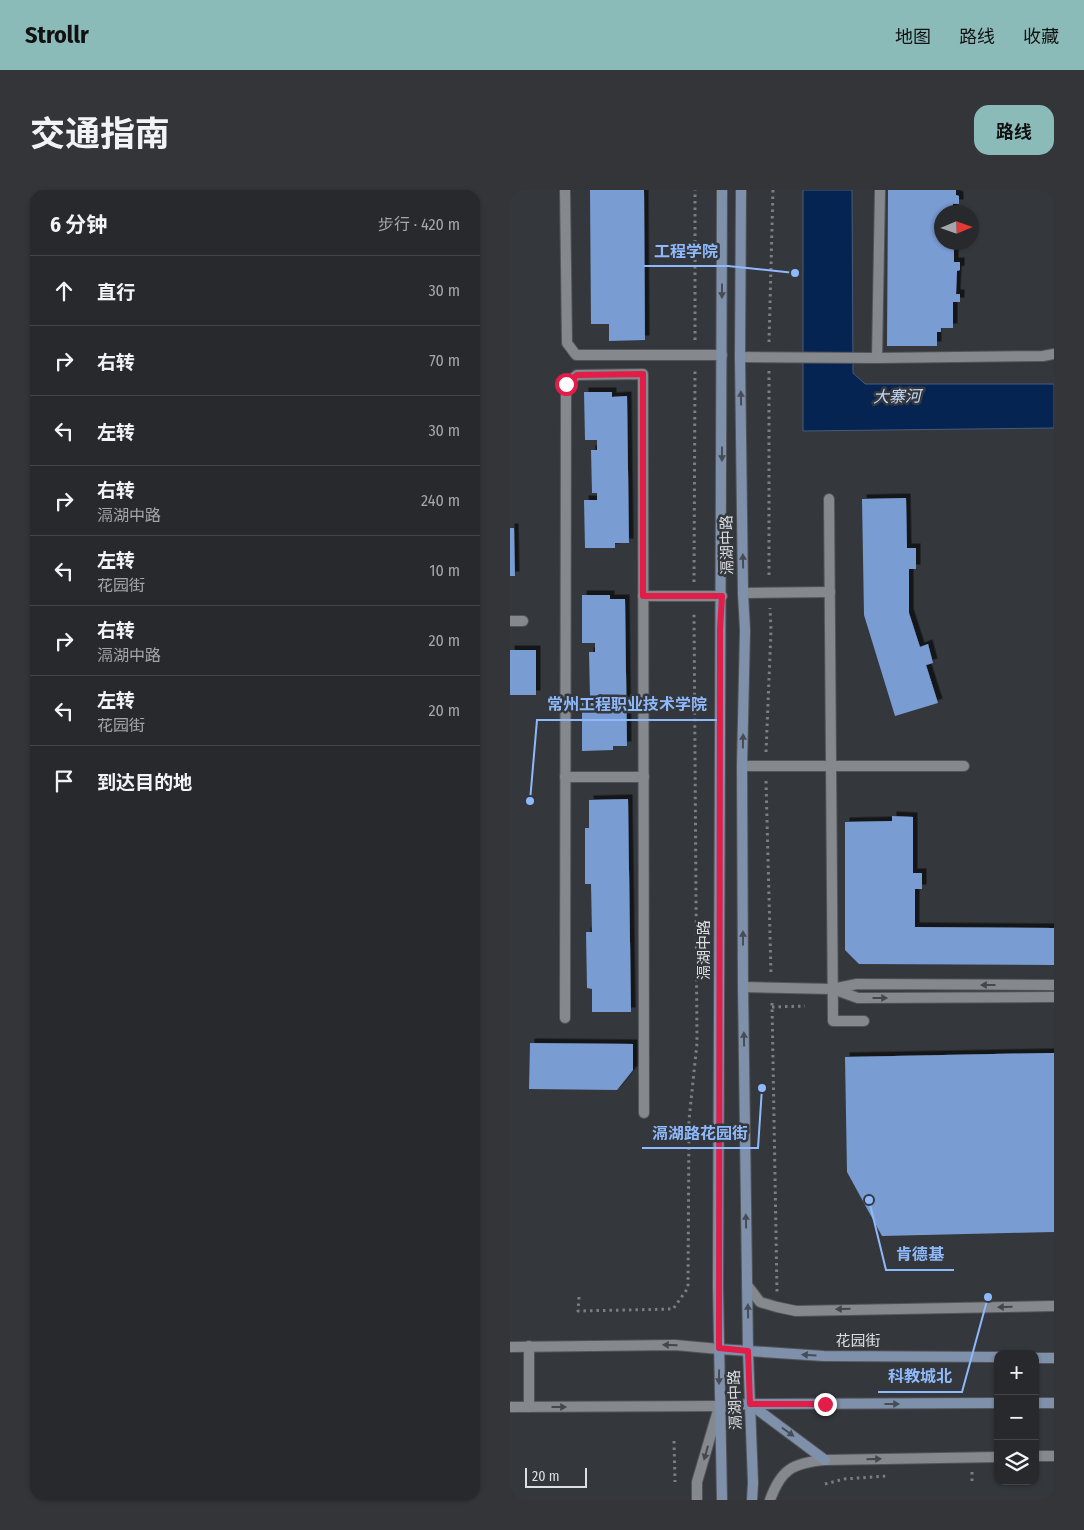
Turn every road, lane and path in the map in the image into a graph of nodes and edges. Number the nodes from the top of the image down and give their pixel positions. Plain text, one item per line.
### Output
1 (565, 190) edge
2 (695, 190) edge
3 (722, 190) edge
4 (742, 190) edge
5 (880, 190) edge
6 (1054, 354) edge
7 (695, 355) junction
8 (722, 355) junction
9 (740, 357) junction
10 (877, 358) junction
11 (829, 499) dead end
12 (830, 592) junction
13 (743, 593) junction
14 (643, 596) junction
15 (694, 596) junction
16 (722, 596) junction
17 (510, 621) edge
18 (522, 621) dead end
19 (742, 766) junction
20 (832, 766) junction
21 (964, 766) dead end
22 (565, 777) junction
23 (644, 777) junction
24 (1017, 985) junction
25 (1054, 985) edge
26 (743, 987) junction
27 (832, 989) junction
28 (1054, 997) edge
29 (1016, 998) junction
30 (805, 1006) dead end
31 (772, 1007) dead end
32 (565, 1018) dead end
33 (864, 1021) dead end
34 (644, 1113) dead end
35 (747, 1285) junction
36 (579, 1297) dead end
37 (1054, 1306) edge
38 (530, 1346) junction
39 (510, 1347) edge
40 (719, 1348) junction
41 (748, 1351) junction
42 (994, 1357) edge
43 (1039, 1358) edge
44 (1054, 1358) edge
45 (994, 1403) edge
46 (1039, 1403) edge
47 (1054, 1403) edge
48 (750, 1404) junction
49 (719, 1406) junction
50 (510, 1407) edge
51 (529, 1407) junction
52 (674, 1441) dead end
53 (1039, 1456) edge
54 (1054, 1456) edge
55 (994, 1457) edge
56 (825, 1460) junction
57 (675, 1482) dead end
58 (697, 1500) edge
59 (722, 1500) edge
60 (752, 1500) edge
61 (770, 1500) edge

1 - 7 street
2 - 7 path
3 -> 8 main road, 滆湖中路
4 - 9 main road, 滆湖中路
5 - 10 street
6 - 10 street
7 - 8 street
7 - 15 path
8 -> 16 main road, 滆湖中路
9 - 10 street
13 -> 9 main road, 滆湖中路
11 - 12 street
12 - 13 street
12 - 20 street
19 -> 13 main road, 滆湖中路
14 - 15 street
14 - 22 street
14 - 23 street
15 - 16 street
15 - 36 path
16 - 40 main road, 滆湖中路
17 - 18 street
19 - 20 street
26 -> 19 main road, 滆湖中路
20 - 21 street
20 - 27 street
22 - 23 street
22 - 32 street
23 - 34 street
24 - 25 street
24 -> 27 street
24 - 29 street
26 - 27 street
35 -> 26 main road, 滆湖中路
27 -> 29 street
27 - 33 street
28 - 29 street
30 - 31 path
37 -> 35 street
41 -> 35 main road, 滆湖中路
38 - 39 street
40 -> 38 street
38 - 51 street
40 - 41 main road, 花园街
40 -> 49 main road, 滆湖中路
42 -> 41 main road, 花园街
41 - 48 main road, 滆湖中路
43 - 44 main road
48 -> 45 main road
46 - 47 main road
48 - 49 main road
48 -> 56 main road
48 - 60 main road, 滆湖中路
51 -> 49 street
49 -> 58 street
49 - 59 main road, 滆湖中路
50 - 51 street
52 - 57 path
53 - 54 street
56 -> 55 street
56 - 61 street

